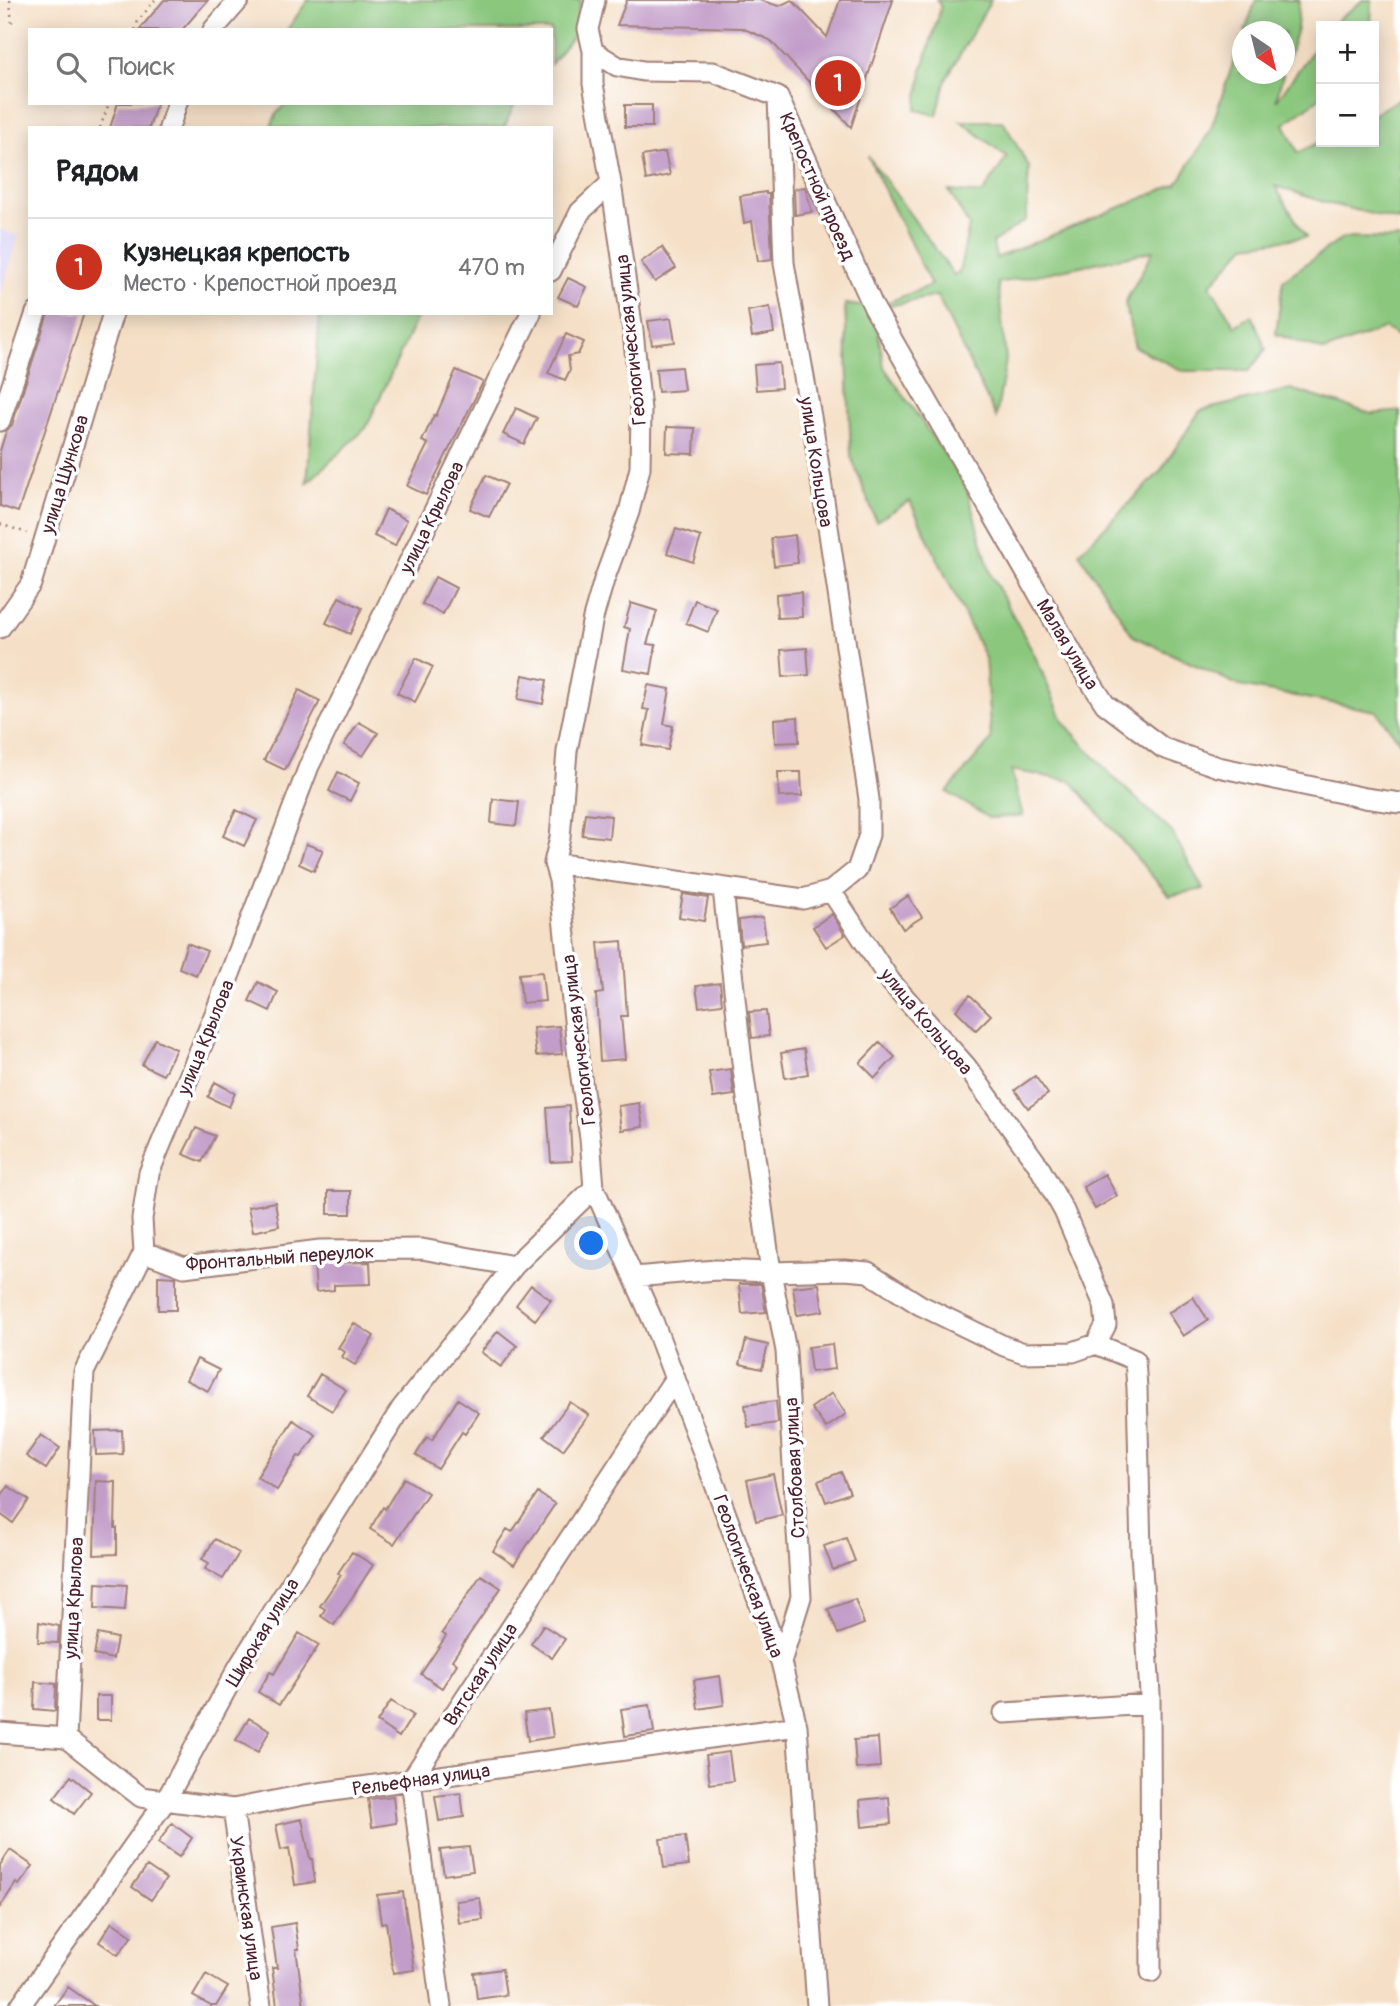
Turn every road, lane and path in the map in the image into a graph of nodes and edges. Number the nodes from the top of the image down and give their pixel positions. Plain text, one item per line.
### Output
1 (10, 0) edge
2 (155, 0) edge
3 (239, 0) edge
4 (595, 0) edge
5 (12, 25) dead end
6 (136, 28) edge
7 (215, 28) edge
8 (593, 51) junction
9 (778, 97) junction
10 (108, 105) edge
11 (176, 105) edge
12 (101, 126) edge
13 (170, 126) edge
14 (611, 183) junction
15 (553, 267) edge
16 (874, 308) joint
17 (35, 315) edge
18 (112, 315) edge
19 (530, 315) edge
20 (0, 421) edge
21 (0, 524) edge
22 (44, 539) junction
23 (0, 628) edge
24 (1400, 803) edge
25 (554, 863) junction
26 (723, 889) junction
27 (831, 891) junction
28 (594, 1188) junction
29 (144, 1252) junction
30 (514, 1266) junction
31 (771, 1272) junction
32 (634, 1277) junction
33 (1096, 1344) junction
34 (675, 1378) junction
35 (781, 1662) junction
36 (1150, 1704) junction
37 (1004, 1713) dead end
38 (797, 1726) junction
39 (0, 1733) edge
40 (66, 1738) junction
41 (411, 1780) junction
42 (166, 1800) junction
43 (233, 1810) junction
44 (1151, 1972) dead end
45 (257, 2002) edge
46 (20, 2006) edge
47 (441, 2006) edge
48 (817, 2006) edge

1 - 5 path
2 - 6 path
3 - 7 street
4 - 8 street
8 - 9 street, Крепостной проезд
8 - 14 street, Геологическая улица
9 - 16 street, Крепостной проезд
9 - 27 street, улица Кольцова
10 - 12 path
11 - 13 street
14 - 15 street
14 - 25 street, Геологическая улица
16 - 24 street, Малая улица
17 - 20 street
18 - 22 street, улица Шункова
19 - 29 street, улица Крылова
21 - 22 path
22 - 23 street, улица Шункова
25 - 26 street
25 - 28 street, Геологическая улица
26 - 27 street
26 - 31 street, Столбовая улица
27 - 33 street, улица Кольцова
28 - 30 street
28 - 32 street, Геологическая улица
29 - 30 street, Фронтальный переулок
29 - 40 street, улица Крылова
30 - 42 street, Широкая улица
31 - 32 street
31 - 33 street
31 - 35 street, Столбовая улица
32 - 34 street, Геологическая улица
33 - 36 street
34 - 35 street, Геологическая улица
34 - 41 street, Вятская улица
35 - 38 street, Геологическая улица
36 - 37 street
36 - 44 street
38 - 41 street, Рельефная улица
38 - 48 street, Геологическая улица
39 - 40 street
40 - 42 street, Рельефная улица
41 - 43 street, Рельефная улица
41 - 47 street
42 - 43 street, Рельефная улица
42 - 46 street, Широкая улица
43 - 45 street, Украинская улица

